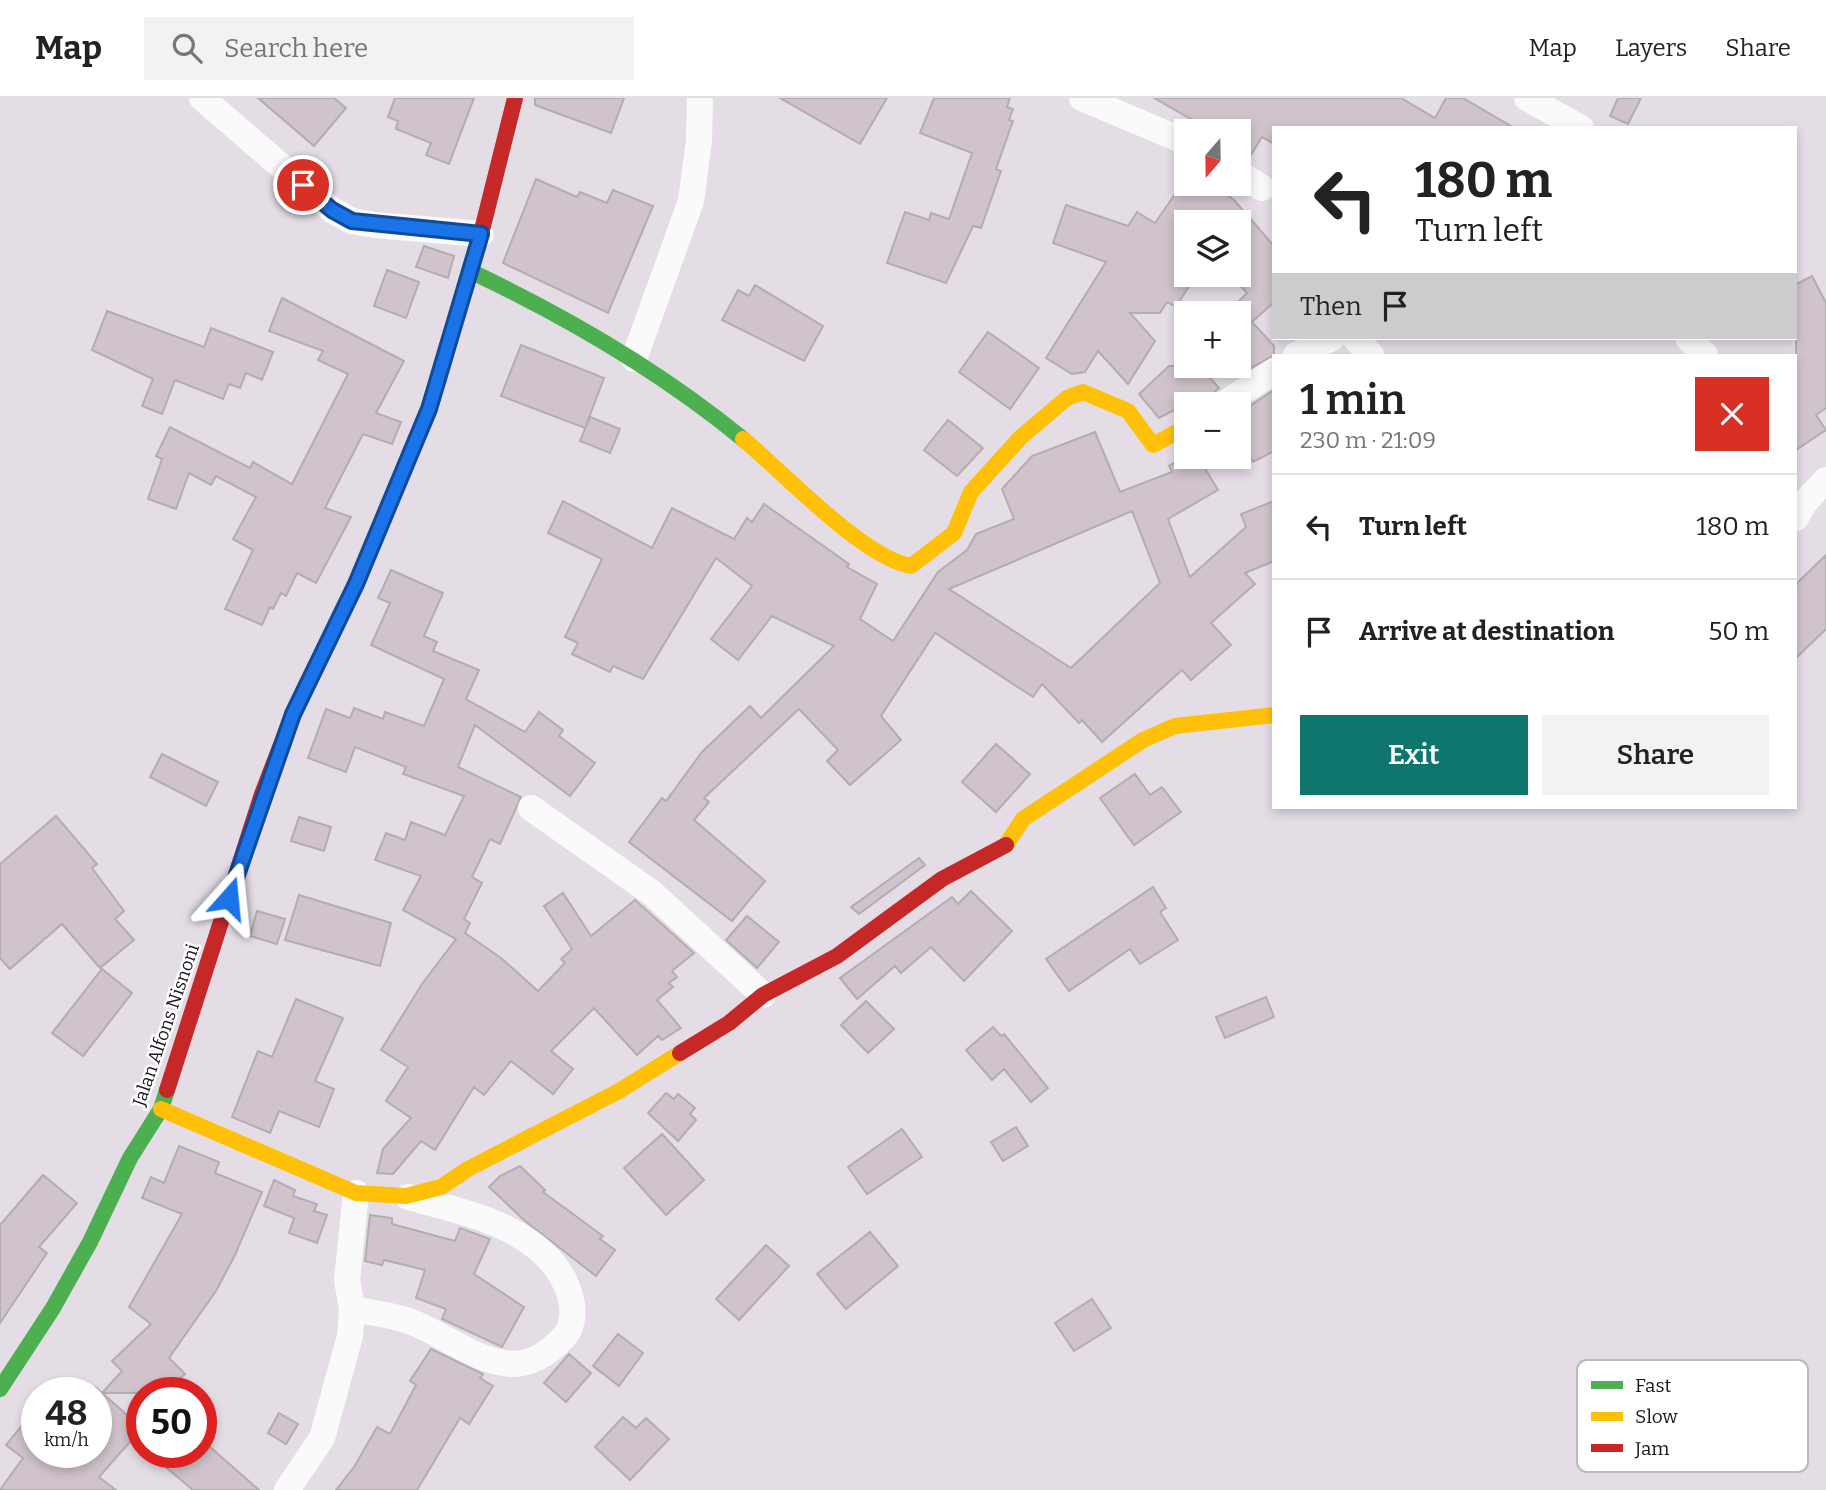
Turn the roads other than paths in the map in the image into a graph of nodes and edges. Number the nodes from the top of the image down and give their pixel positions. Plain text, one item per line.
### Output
1 (202, 98) edge
2 (515, 98) edge
3 (700, 98) edge
4 (1082, 98) edge
5 (1527, 98) edge
6 (1117, 104) edge
7 (1577, 126) edge
8 (1174, 135) edge
9 (1251, 181) edge
10 (1262, 188) dead end
11 (481, 234) junction
12 (472, 272) junction
13 (1328, 340) edge
14 (1358, 340) edge
15 (1690, 340) edge
16 (1298, 354) edge
17 (1370, 354) edge
18 (1704, 354) edge
19 (634, 359) junction
20 (1272, 372) edge
21 (1242, 392) edge
22 (1174, 434) edge
23 (1826, 480) edge
24 (1797, 516) edge
25 (1272, 715) edge
26 (531, 808) dead end
27 (763, 995) junction
28 (161, 1109) junction
29 (356, 1193) junction
30 (406, 1196) junction
31 (352, 1309) junction
32 (0, 1389) edge
33 (287, 1490) edge

1 - 11 street
2 - 11 street, Jalan Alfons Nisnoni
3 - 19 street
4 - 6 street
5 - 7 street
6 - 8 street
9 - 10 street
11 - 12 street, Jalan Alfons Nisnoni
12 - 19 street
12 - 28 street, Jalan Alfons Nisnoni
13 - 16 street
14 - 17 street
15 - 18 street
19 - 22 street
20 - 21 street
23 - 24 street
25 - 27 street
26 - 27 street
27 - 30 street
28 - 29 street
28 - 32 street, Jalan Alfons Nisnoni
29 - 30 street
29 - 31 street
30 - 31 street
31 - 33 street

